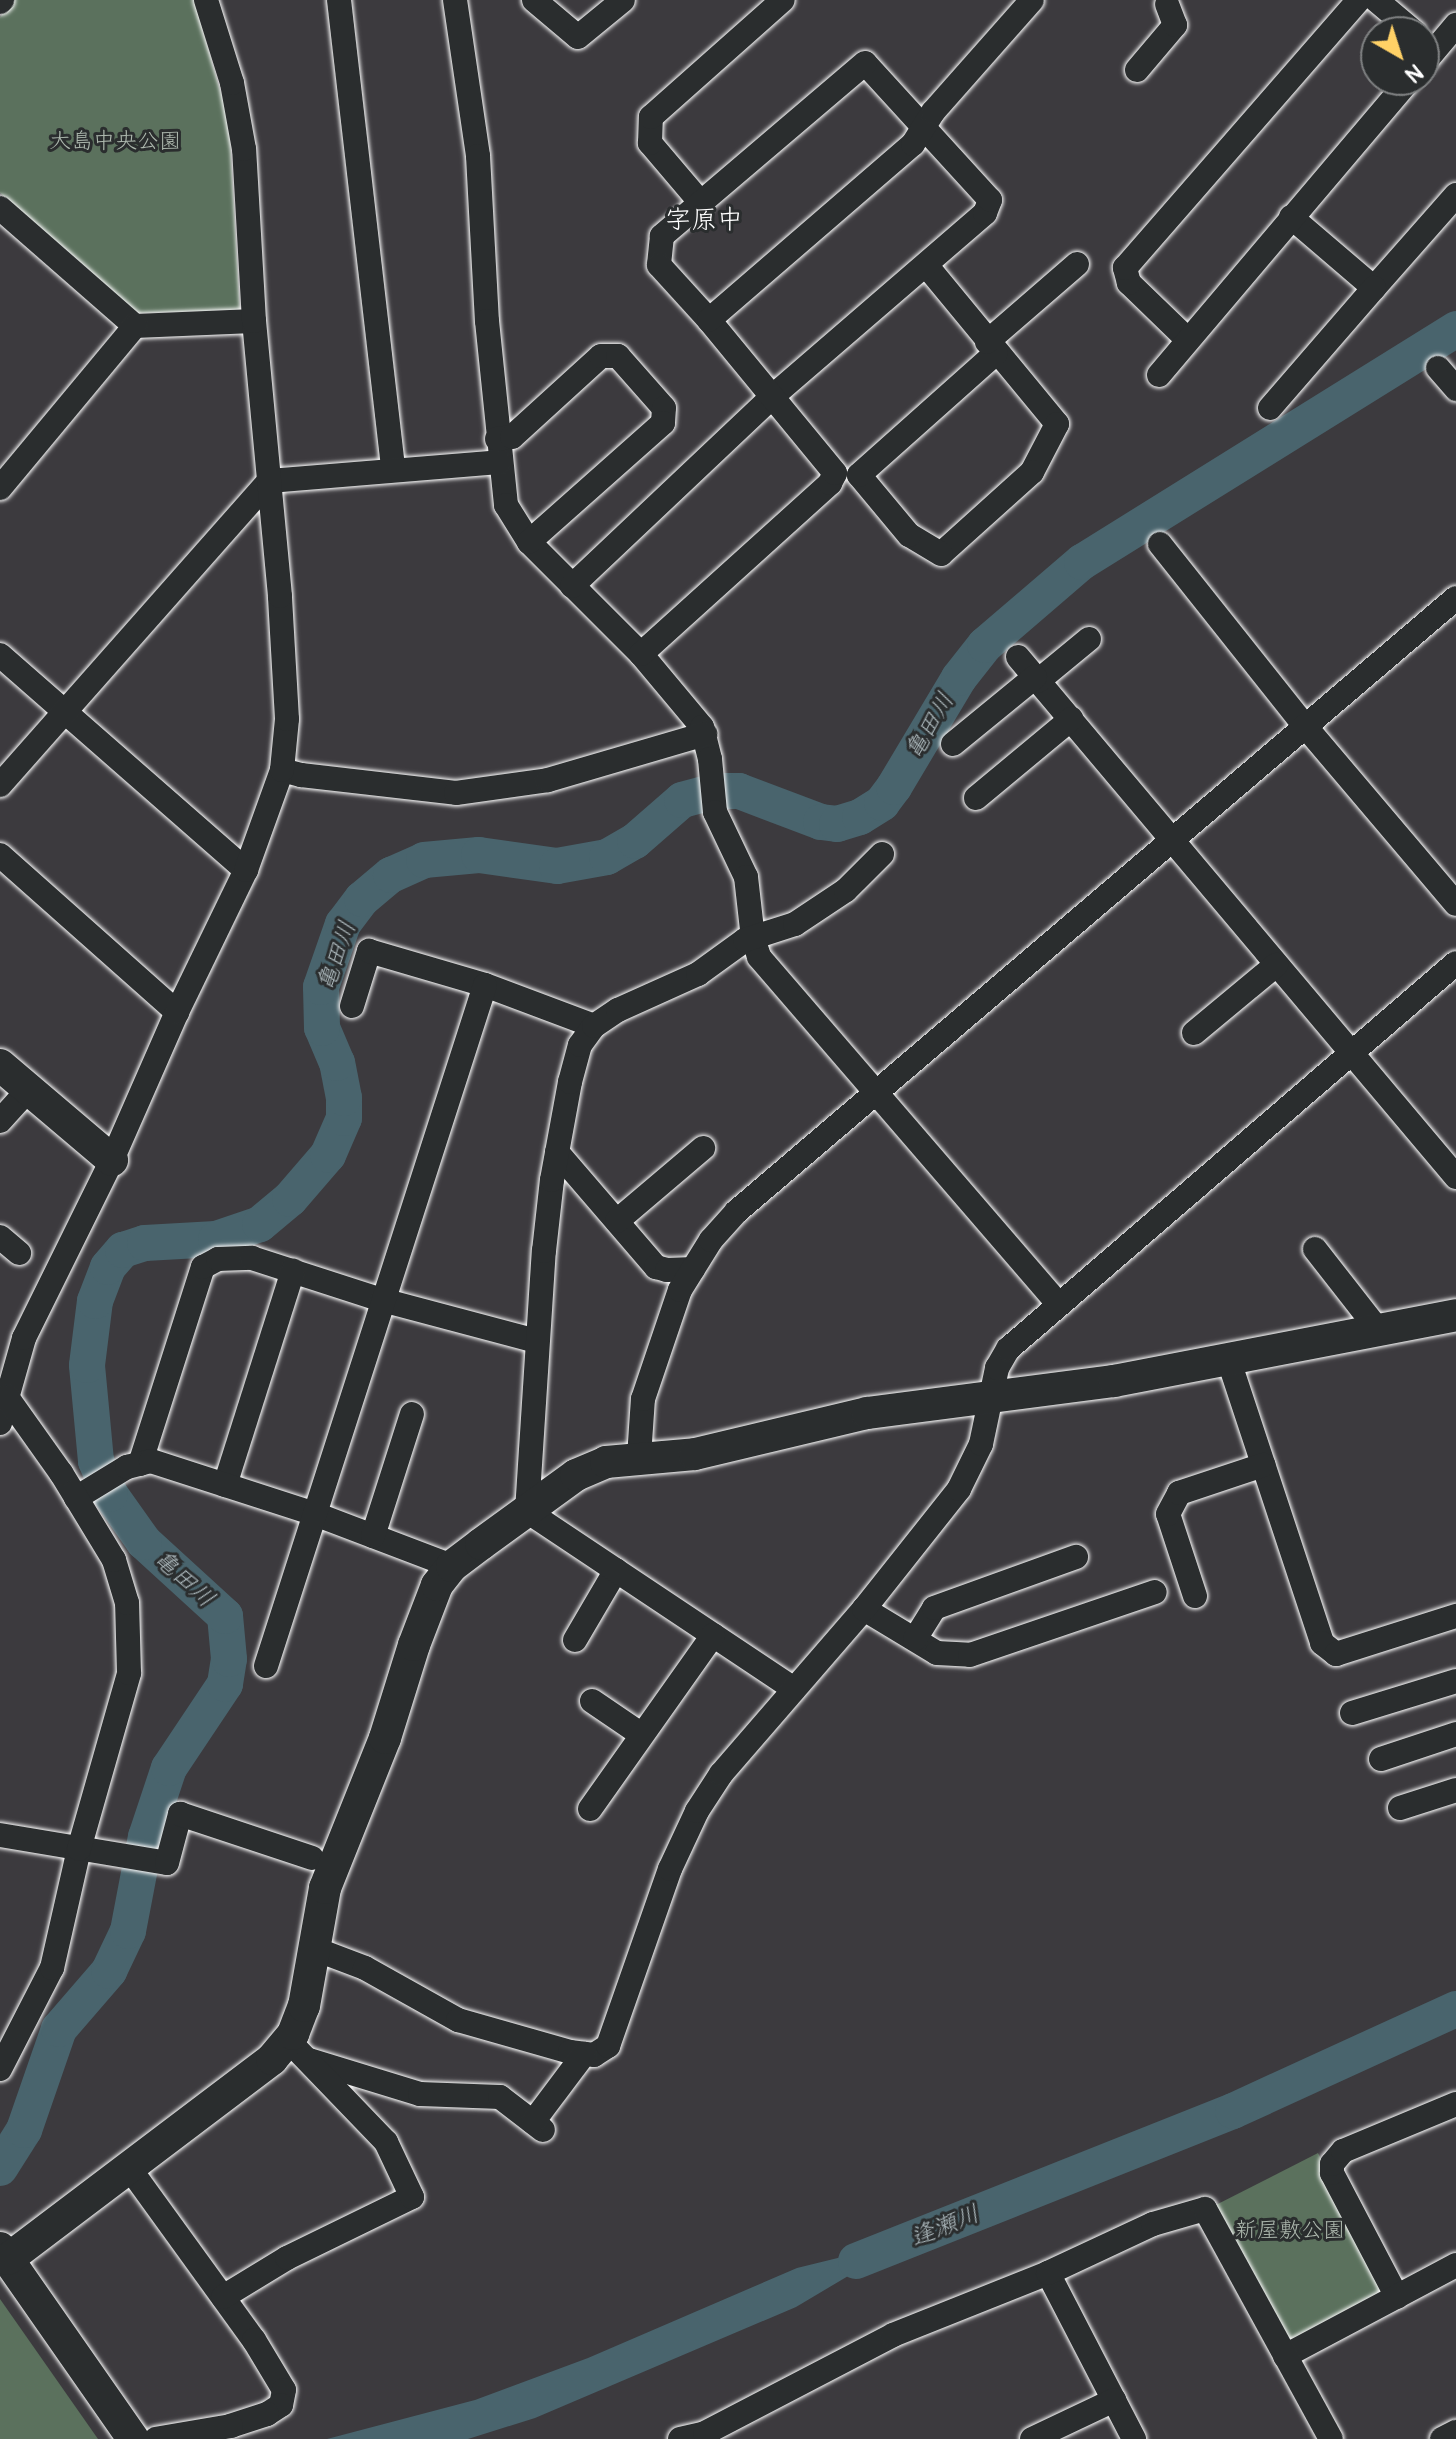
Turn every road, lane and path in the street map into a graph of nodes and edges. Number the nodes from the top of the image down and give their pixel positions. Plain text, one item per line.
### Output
1 (206, 0) edge
2 (339, 0) edge
3 (455, 0) edge
4 (534, 0) edge
5 (623, 0) edge
6 (783, 0) edge
7 (1359, 0) edge
8 (1376, 0) edge
9 (1167, 1) edge
10 (1022, 3) edge
11 (1395, 16) edge
12 (1456, 25) edge
13 (1440, 40) edge
14 (1137, 70) dead end
15 (1395, 96) edge
16 (924, 126) junction
17 (1456, 195) edge
18 (701, 203) junction
19 (0, 208) edge
20 (1291, 217) junction
21 (1077, 264) dead end
22 (926, 265) junction
23 (1374, 288) junction
24 (709, 320) junction
25 (254, 321) junction
26 (135, 326) junction
27 (1187, 339) junction
28 (992, 347) junction
29 (1438, 368) dead end
30 (1159, 375) dead end
31 (1456, 389) edge
32 (773, 396) junction
33 (1270, 408) dead end
34 (498, 450) junction
35 (393, 470) junction
36 (847, 474) junction
37 (269, 481) junction
38 (0, 488) edge
39 (529, 542) junction
40 (1160, 544) dead end
41 (572, 586) junction
42 (1456, 598) edge
43 (1089, 639) dead end
44 (641, 654) junction
45 (0, 655) edge
46 (1018, 657) dead end
47 (1036, 679) junction
48 (64, 711) junction
49 (1071, 719) junction
50 (1305, 726) junction
51 (705, 734) junction
52 (953, 744) dead end
53 (282, 770) junction
54 (0, 785) edge
55 (976, 798) dead end
56 (1172, 842) junction
57 (882, 854) dead end
58 (0, 855) edge
59 (246, 870) junction
60 (1456, 904) edge
61 (753, 938) junction
62 (1456, 963) edge
63 (1276, 965) junction
64 (485, 985) junction
65 (352, 1006) dead end
66 (177, 1012) junction
67 (594, 1026) junction
68 (1194, 1033) dead end
69 (1351, 1054) junction
70 (0, 1065) edge
71 (28, 1090) junction
72 (877, 1094) junction
73 (0, 1121) edge
74 (703, 1148) dead end
75 (557, 1152) junction
76 (112, 1160) junction
77 (1456, 1177) edge
78 (617, 1221) junction
79 (0, 1237) edge
80 (1315, 1249) dead end
81 (19, 1253) dead end
82 (693, 1269) junction
83 (293, 1271) junction
84 (382, 1300) junction
85 (1059, 1305) junction
86 (1456, 1315) edge
87 (1379, 1331) junction
88 (536, 1341) junction
89 (1229, 1361) junction
90 (7, 1397) junction
91 (990, 1397) junction
92 (412, 1414) dead end
93 (0, 1423) edge
94 (639, 1457) junction
95 (133, 1465) junction
96 (1263, 1465) junction
97 (225, 1485) junction
98 (76, 1498) junction
99 (527, 1511) junction
100 (315, 1514) junction
101 (373, 1536) junction
102 (1076, 1557) dead end
103 (452, 1566) junction
104 (616, 1570) junction
105 (1155, 1592) dead end
106 (1195, 1596) dead end
107 (864, 1609) junction
108 (1456, 1616) edge
109 (713, 1635) junction
110 (915, 1639) junction
111 (575, 1640) dead end
112 (266, 1666) dead end
113 (1456, 1681) edge
114 (794, 1689) junction
115 (592, 1701) dead end
116 (1352, 1713) dead end
117 (1456, 1734) edge
118 (642, 1735) junction
119 (1381, 1759) dead end
120 (1456, 1790) edge
121 (1400, 1808) dead end
122 (590, 1809) dead end
123 (0, 1835) edge
124 (79, 1849) junction
125 (312, 1858) dead end
126 (315, 1949) junction
127 (297, 2050) junction
128 (584, 2054) junction
129 (0, 2069) edge
130 (1456, 2104) edge
131 (130, 2169) junction
132 (4, 2254) edge
133 (1456, 2265) edge
134 (1048, 2273) junction
135 (223, 2297) junction
136 (1397, 2297) junction
137 (1285, 2356) junction
138 (1114, 2400) junction
139 (1456, 2432) edge
140 (133, 2439) edge
141 (156, 2439) edge
142 (680, 2439) edge
143 (1032, 2439) edge
144 (1134, 2439) edge
145 (1331, 2439) edge
146 (1442, 2439) edge

1 - 25 street
2 - 35 street
3 - 34 street
4 - 5 street
6 - 18 street
7 - 27 street
8 - 11 street
9 - 14 street
10 - 16 street
12 - 13 street
15 - 20 street
16 - 18 street
16 - 22 street
16 - 24 street
17 - 23 street
18 - 24 street
19 - 26 street
20 - 23 street
20 - 27 street
21 - 28 street
22 - 28 street
22 - 32 street
23 - 33 street
24 - 32 street
25 - 26 street
25 - 37 street
26 - 38 street
27 - 30 street
28 - 36 street
28 - 36 street
29 - 31 street
32 - 36 street
32 - 41 street
34 - 35 street
34 - 39 street
34 - 39 street
35 - 37 street
36 - 44 street
37 - 48 street
37 - 53 street
39 - 41 street
40 - 50 street
41 - 44 street
42 - 50 street
43 - 47 street
44 - 51 street
45 - 48 street
46 - 47 street
47 - 49 street
47 - 52 street
48 - 54 street
48 - 59 street
49 - 55 street
49 - 56 street
50 - 56 street
50 - 60 street
51 - 53 street
51 - 61 street
53 - 59 street
56 - 63 street
56 - 72 street
57 - 61 street
58 - 66 street
59 - 66 street
61 - 67 street
61 - 72 street
62 - 69 street
63 - 68 street
63 - 69 street
64 - 65 street
64 - 67 street
64 - 84 street
66 - 76 street
67 - 75 street
69 - 77 street
69 - 85 street
70 - 71 street
71 - 73 street
71 - 76 street
72 - 82 street
72 - 85 street
74 - 78 street
75 - 78 street
75 - 88 street
76 - 90 street
78 - 82 street
79 - 81 street
80 - 87 street
82 - 94 street
83 - 84 street
83 - 95 street
83 - 97 street
84 - 88 street
84 - 100 street
85 - 91 street
86 - 87 street
87 - 89 street
88 - 99 street
89 - 91 street
89 - 96 street
90 - 93 street
90 - 98 street
91 - 94 street
91 - 107 street
92 - 101 street
94 - 99 street
95 - 97 street
95 - 98 street
96 - 106 street
96 - 108 street
97 - 100 street
98 - 124 street
99 - 103 street
99 - 104 street
100 - 101 street
100 - 112 street
101 - 103 street
102 - 110 street
103 - 126 street
104 - 109 street
104 - 111 street
105 - 110 street
107 - 110 street
107 - 114 street
109 - 114 street
109 - 118 street
113 - 116 street
114 - 128 street
115 - 118 street
117 - 119 street
118 - 122 street
120 - 121 street
123 - 124 street
124 - 125 street
124 - 129 street
126 - 127 street
126 - 128 street
127 - 128 street
127 - 131 street
127 - 135 street
130 - 136 street
131 - 132 street
131 - 135 street
132 - 140 street
133 - 136 street
134 - 137 street
134 - 138 street
134 - 142 street
135 - 141 street
136 - 137 street
137 - 145 street
138 - 143 street
138 - 144 street
139 - 146 street

